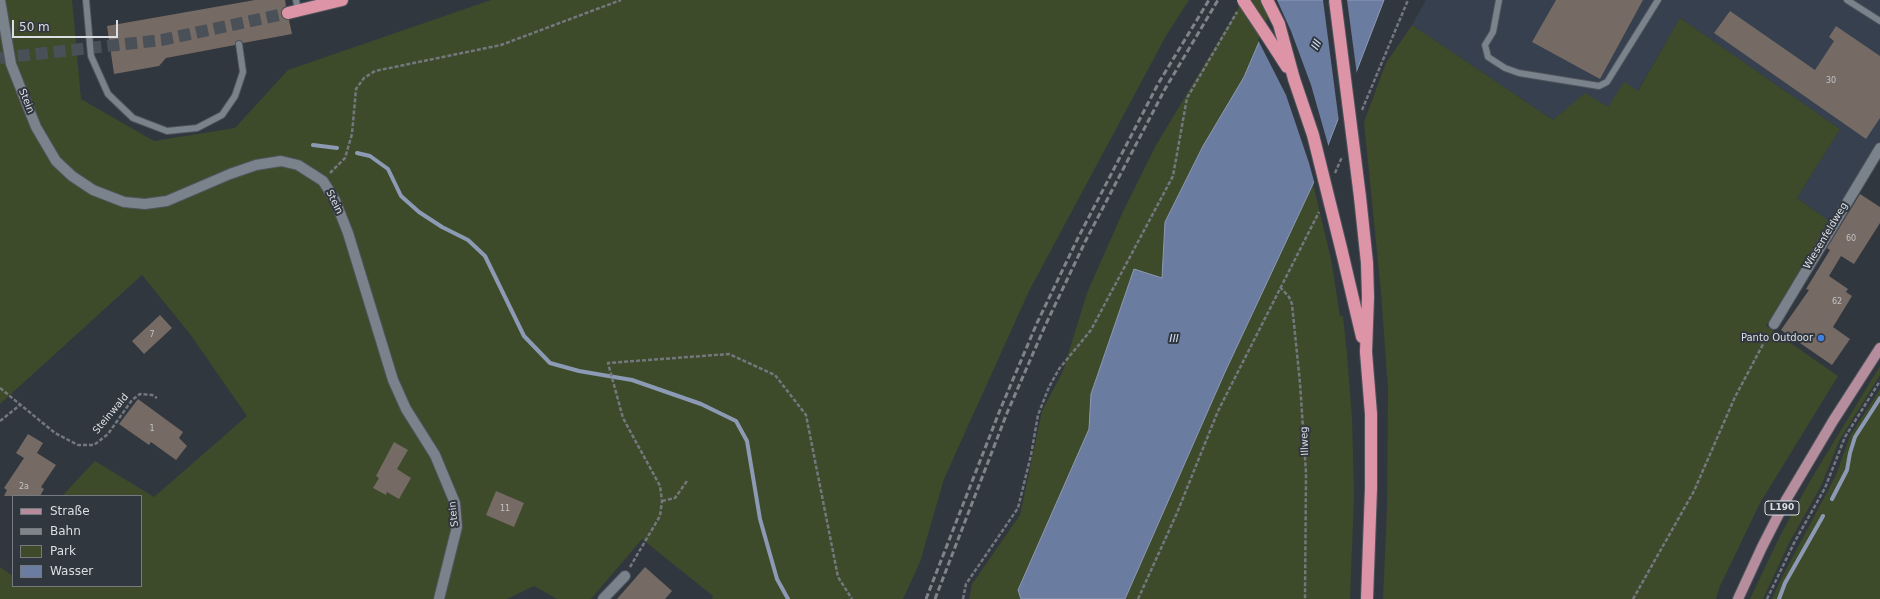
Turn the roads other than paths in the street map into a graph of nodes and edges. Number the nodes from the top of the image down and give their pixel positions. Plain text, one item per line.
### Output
1 (0, 0) edge
2 (86, 0) edge
3 (342, 0) edge
4 (1267, 0) edge
5 (1335, 0) edge
6 (1499, 0) edge
7 (1658, 0) edge
8 (1847, 0) edge
9 (1242, 3) edge
10 (294, 8) tunnel mouth
11 (1880, 21) edge
12 (240, 44) dead end
13 (1294, 79) junction
14 (1880, 148) edge
15 (1774, 324) road end
16 (1880, 348) edge
17 (1366, 352) junction
18 (625, 576) road end
19 (439, 599) edge
20 (603, 599) edge
21 (1367, 599) edge
22 (1738, 599) edge

1 - 19 street, Stein
2 - 12 lane
3 - 10 highway
4 - 13 highway
5 - 17 highway, bridge
6 - 7 lane
8 - 11 lane
9 - 13 highway, bridge
13 - 17 highway, bridge
14 - 15 street, Wiesenfeldweg
16 - 22 main road, L190
17 - 21 highway
18 - 20 street

